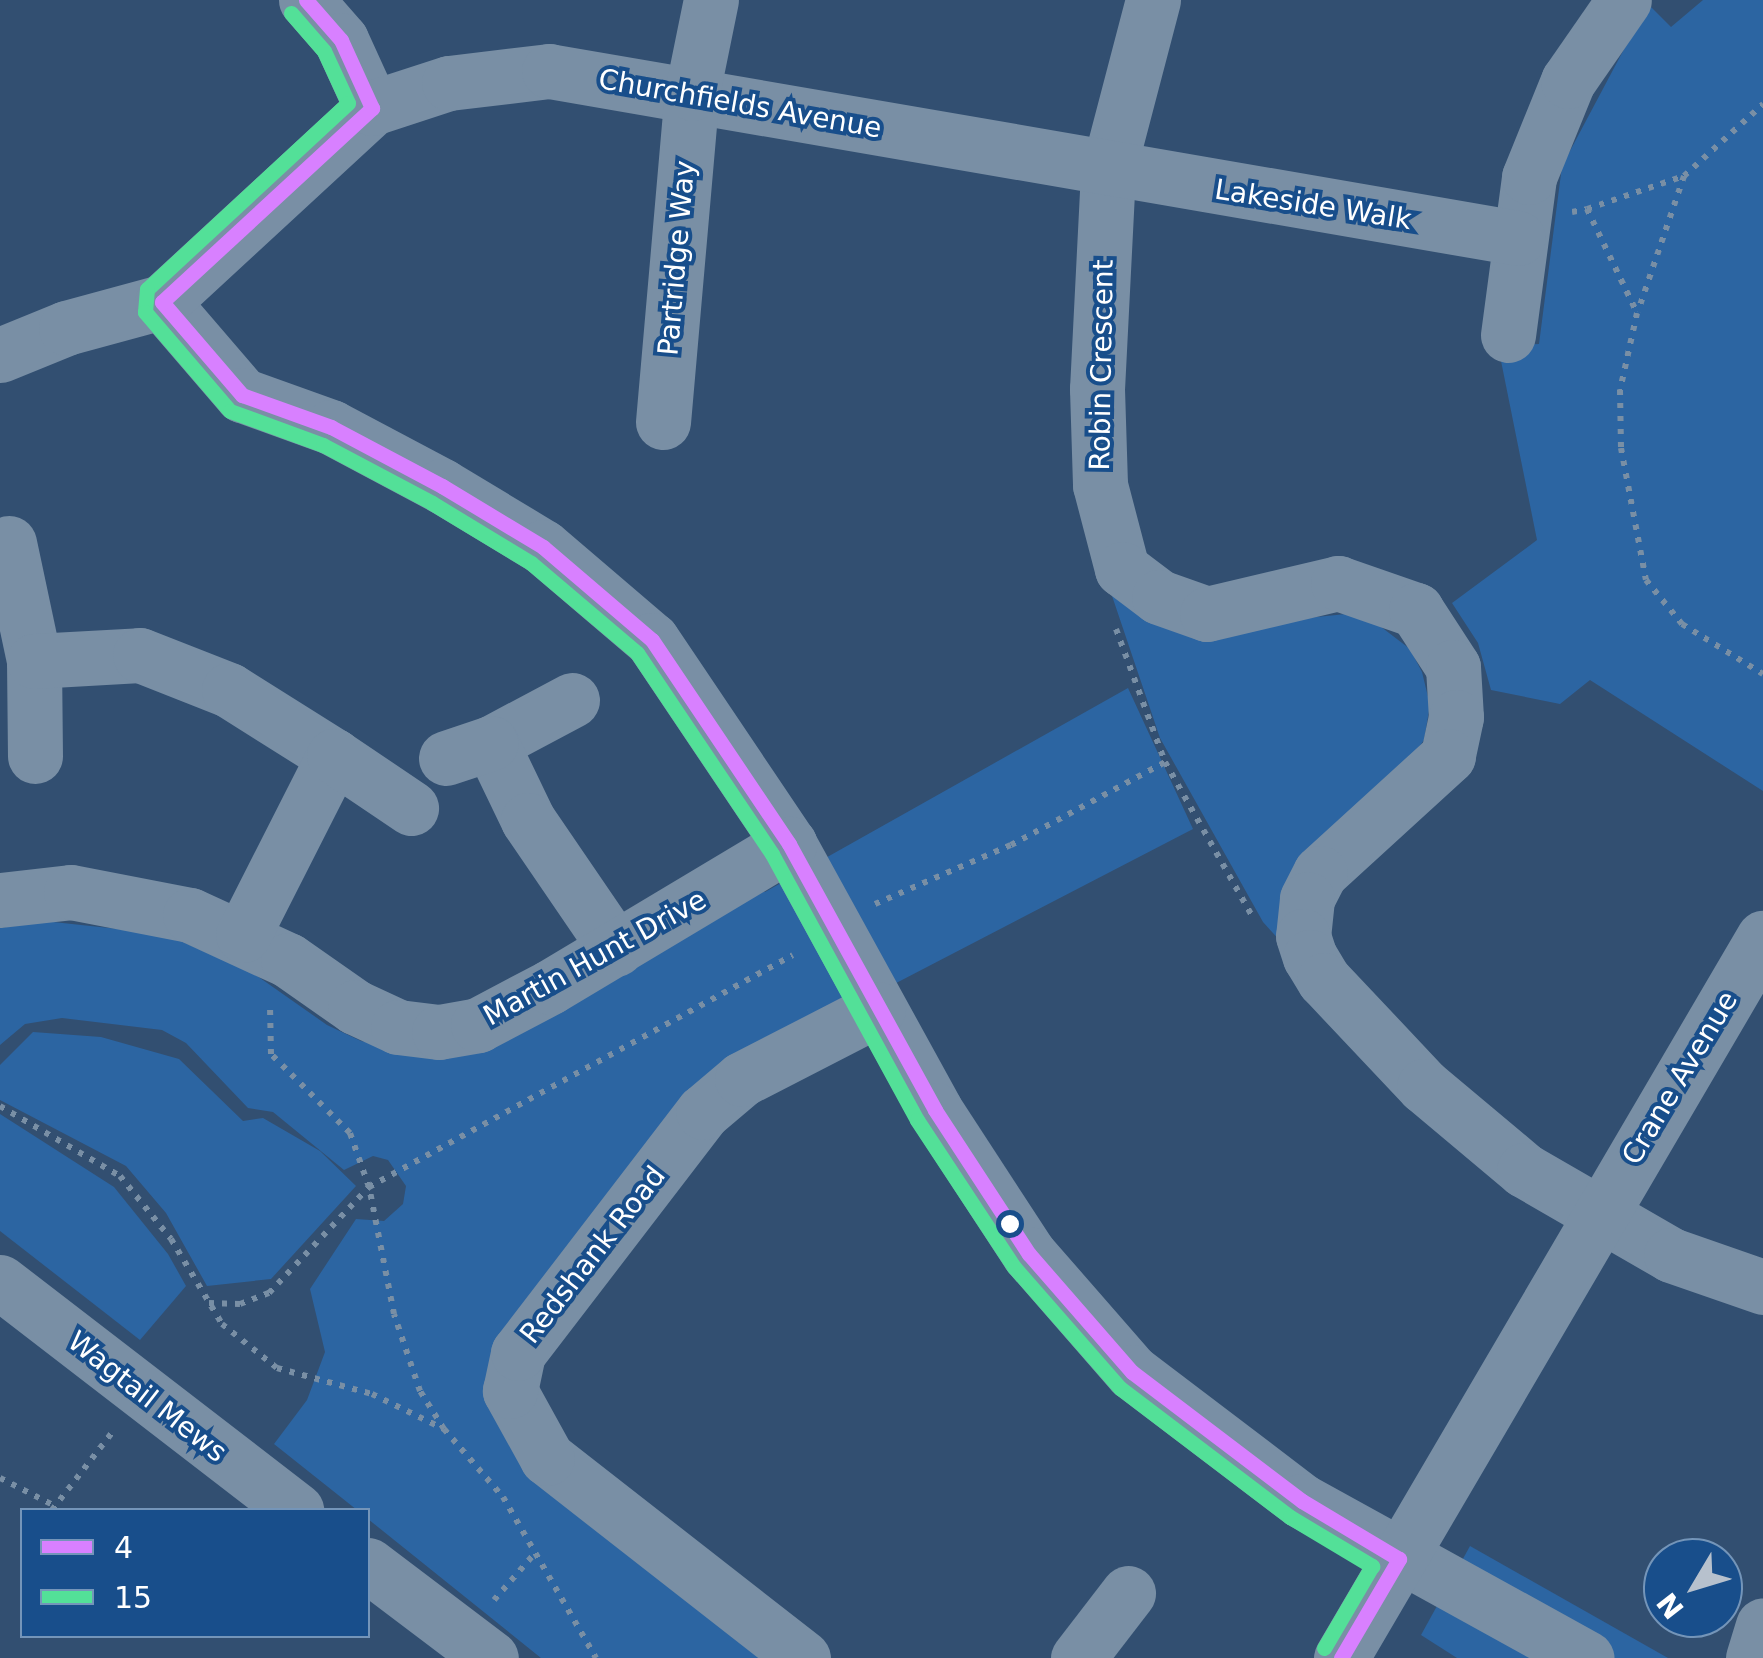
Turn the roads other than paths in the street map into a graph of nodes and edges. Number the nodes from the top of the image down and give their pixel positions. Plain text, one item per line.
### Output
1 (306, 0) edge
2 (711, 0) edge
3 (1152, 0) edge
4 (1624, 0) edge
5 (692, 93) junction
6 (372, 108) junction
7 (1108, 172) junction
8 (1524, 212) junction
9 (162, 302) junction
10 (1508, 334) dead end
11 (0, 355) edge
12 (663, 422) dead end
13 (8, 543) dead end
14 (34, 661) junction
15 (572, 700) dead end
16 (35, 756) dead end
17 (334, 756) junction
18 (410, 808) dead end
19 (789, 844) junction
20 (0, 900) edge
21 (1763, 938) edge
22 (265, 947) junction
23 (616, 949) junction
24 (878, 1009) junction
25 (1598, 1218) junction
26 (0, 1282) edge
27 (1763, 1287) edge
28 (293, 1508) edge
29 (1399, 1560) junction
30 (370, 1567) edge
31 (1128, 1593) dead end
32 (1763, 1626) edge
33 (480, 1652) edge
34 (804, 1658) edge
35 (1078, 1658) edge
36 (1342, 1658) edge
37 (1586, 1658) edge
38 (1753, 1658) edge

1 - 6 street
2 - 5 street, Partridge Way
3 - 7 street, Robin Crescent
4 - 8 street
5 - 6 street, Churchfields Avenue
5 - 7 street, Churchfields Avenue
5 - 12 street, Partridge Way
6 - 9 street
7 - 8 street, Lakeside Walk
7 - 25 street, Robin Crescent
8 - 10 street
9 - 11 street
9 - 19 street
13 - 14 street
14 - 16 street
14 - 17 street
15 - 23 street
17 - 18 street
17 - 22 street
19 - 23 street, Martin Hunt Drive
19 - 24 street
20 - 22 street, Martin Hunt Drive
21 - 25 street, Crane Avenue
22 - 23 street, Martin Hunt Drive
24 - 29 street
24 - 34 street, Redshank Road
25 - 27 street
25 - 29 street, Crane Avenue
26 - 28 street, Wagtail Mews
29 - 36 street, Crane Avenue
29 - 37 street
30 - 33 street
31 - 35 street
32 - 38 street

